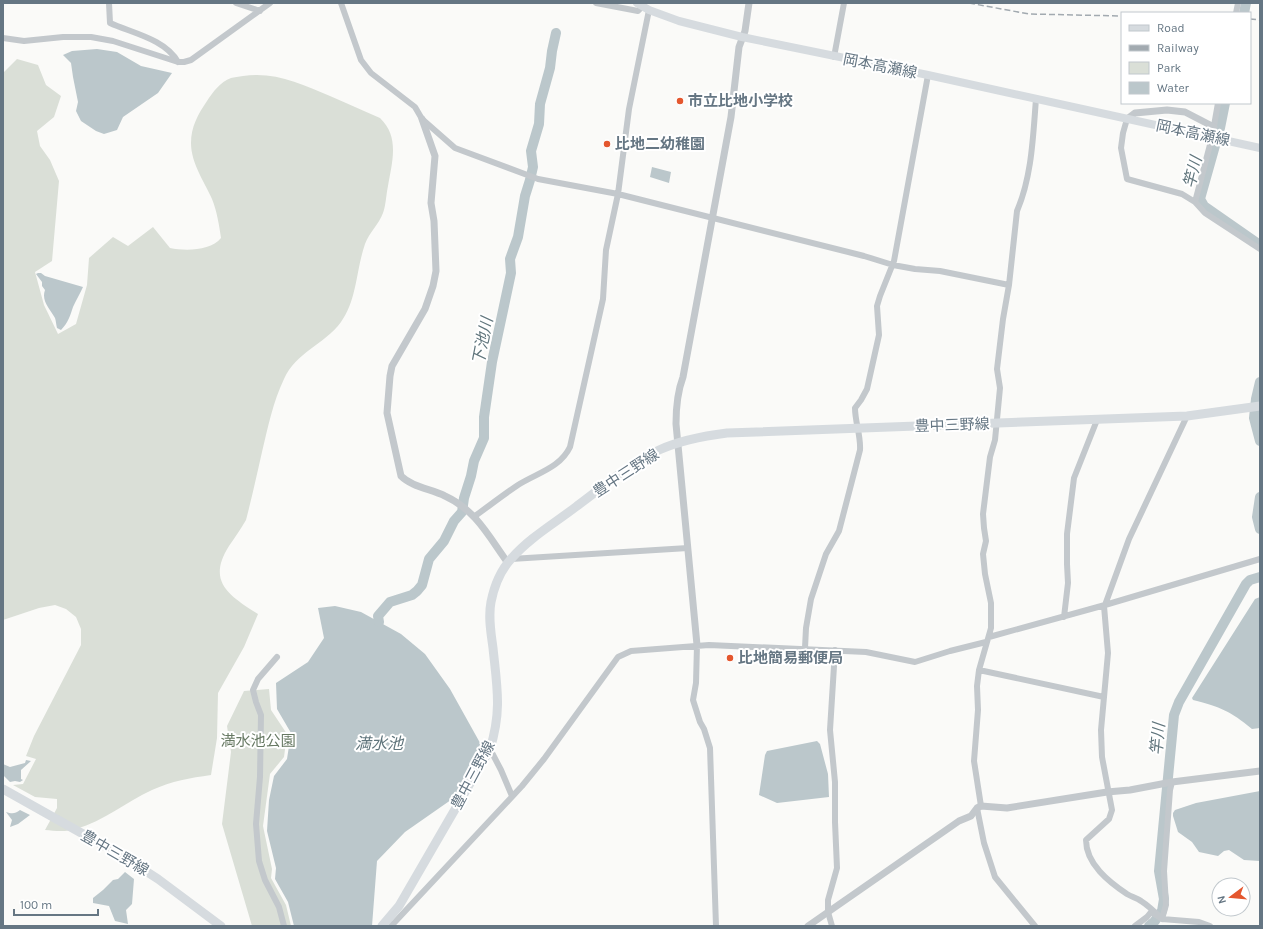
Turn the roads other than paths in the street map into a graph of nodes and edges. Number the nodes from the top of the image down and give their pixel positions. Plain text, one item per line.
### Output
1 (109, 3) edge
2 (236, 3) edge
3 (270, 3) edge
4 (341, 3) edge
5 (596, 3) edge
6 (749, 3) edge
7 (844, 3) edge
8 (643, 7) edge
9 (260, 11) junction
10 (742, 37) junction
11 (3, 38) edge
12 (834, 57) junction
13 (178, 62) junction
14 (928, 75) junction
15 (1036, 99) junction
16 (1218, 104) edge
17 (1127, 118) junction
18 (422, 119) junction
19 (1214, 127) junction
20 (1212, 137) junction
21 (1260, 148) edge
22 (618, 194) junction
23 (1195, 202) junction
24 (712, 218) junction
25 (1260, 249) edge
26 (893, 265) junction
27 (1010, 285) junction
28 (1256, 406) edge
29 (1187, 416) junction
30 (1097, 420) junction
31 (997, 424) junction
32 (857, 429) junction
33 (678, 442) junction
34 (475, 516) junction
35 (688, 548) junction
36 (1260, 559) edge
37 (509, 561) junction
38 (1105, 606) junction
39 (1064, 617) junction
40 (987, 640) junction
41 (697, 645) junction
42 (805, 648) junction
43 (835, 650) junction
44 (277, 657) dead end
45 (979, 670) junction
46 (1104, 697) junction
47 (490, 749) junction
48 (1260, 771) edge
49 (1172, 782) junction
50 (3, 789) edge
51 (1107, 792) junction
52 (512, 796) junction
53 (979, 807) junction
54 (828, 912) junction
55 (1162, 919) junction
56 (221, 926) edge
57 (284, 926) edge
58 (384, 926) edge
59 (716, 926) edge
60 (808, 926) edge
61 (832, 926) edge
62 (1036, 926) edge
63 (1135, 926) edge
64 (1210, 926) edge

1 - 13 street
2 - 9 street
3 - 9 street
4 - 18 street
5 - 8 street
6 - 10 street
7 - 12 street
8 - 10 main road, 岡本高瀬線
8 - 22 street
9 - 13 street
10 - 12 main road, 岡本高瀬線
10 - 24 street
11 - 13 street
12 - 14 main road, 岡本高瀬線
14 - 15 main road, 岡本高瀬線
14 - 26 street
15 - 17 main road, 岡本高瀬線
15 - 27 street
16 - 19 street
17 - 19 street, 岡本高瀬線
17 - 20 main road, 岡本高瀬線
17 - 23 street
18 - 22 street
18 - 34 street
19 - 20 street
20 - 21 main road, 岡本高瀬線
20 - 23 street
22 - 24 street
22 - 34 street
23 - 25 street
24 - 26 street
24 - 33 street
26 - 27 street
26 - 32 street
27 - 31 street
28 - 29 main road, 豊中三野線
29 - 30 main road, 豊中三野線
29 - 38 street
30 - 31 main road, 豊中三野線
30 - 39 street
31 - 32 main road, 豊中三野線
31 - 40 street
32 - 33 main road, 豊中三野線
32 - 42 street
33 - 35 street
33 - 37 main road, 豊中三野線
34 - 37 street
35 - 37 street
35 - 41 street
36 - 38 street
37 - 47 main road, 豊中三野線
38 - 39 street
38 - 46 street
39 - 40 street
40 - 43 street
40 - 45 street
41 - 42 street
41 - 52 street
41 - 59 street
42 - 43 street
43 - 54 street
44 - 57 street
45 - 46 street
45 - 53 street
46 - 51 street
47 - 52 street
47 - 58 main road, 豊中三野線
48 - 49 street
49 - 51 street
49 - 55 street
50 - 56 main road, 豊中三野線
51 - 53 street
51 - 55 street
52 - 58 street
53 - 54 street
53 - 62 street
54 - 60 street
54 - 61 street
55 - 63 street
55 - 64 street

